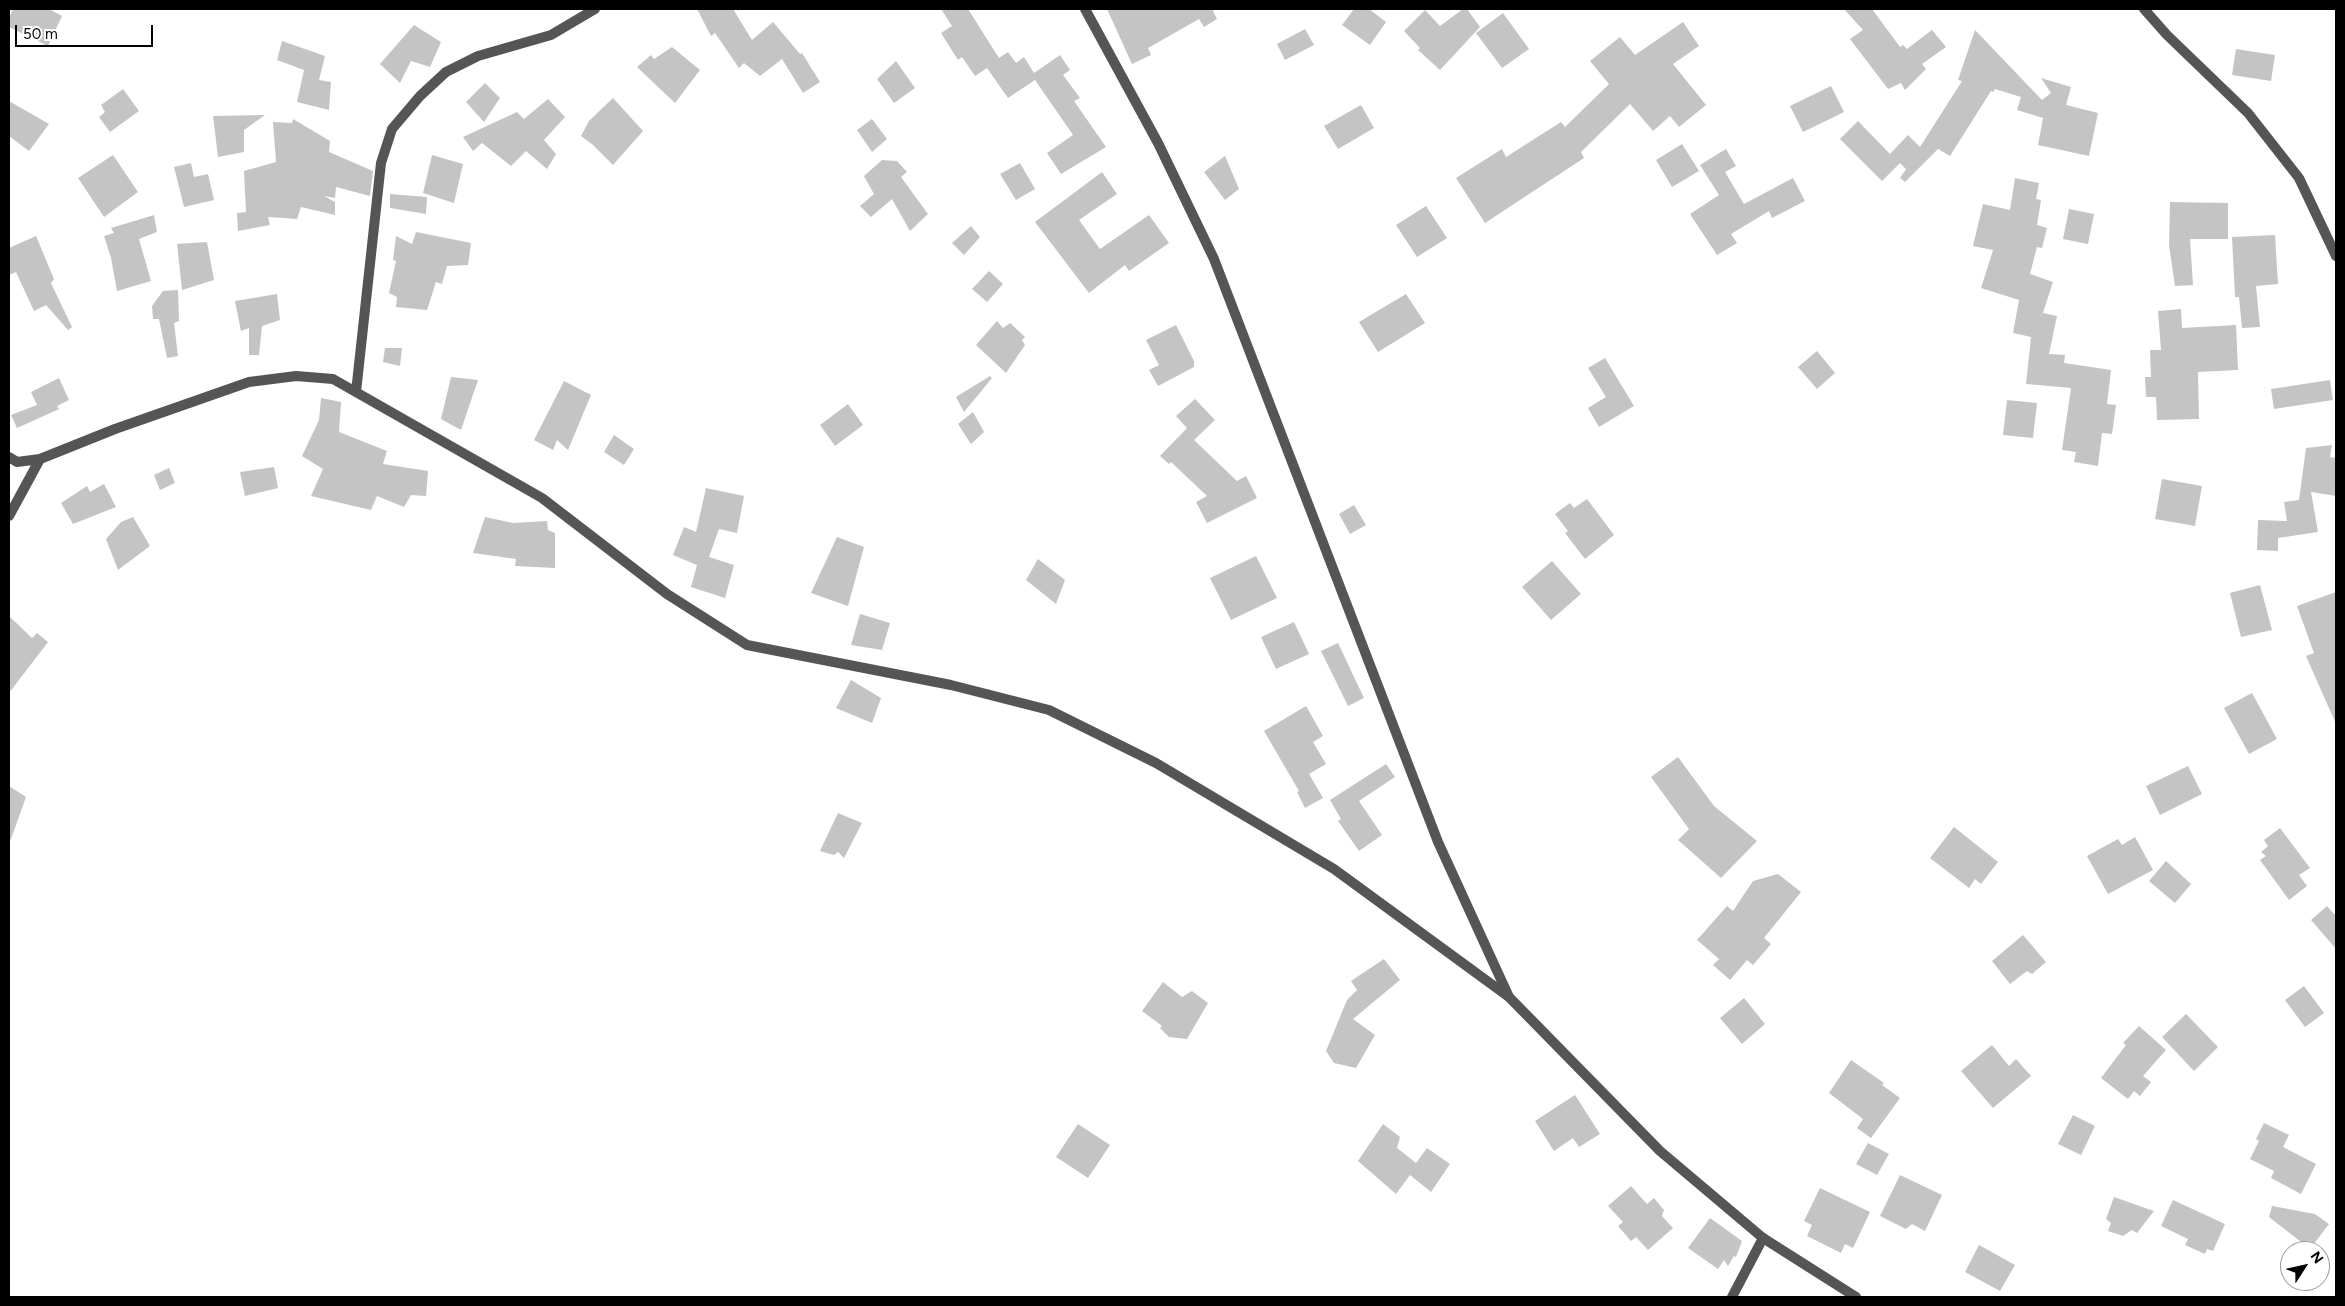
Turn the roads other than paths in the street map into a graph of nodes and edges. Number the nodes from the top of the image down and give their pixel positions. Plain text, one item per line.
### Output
1 (595, 9) edge
2 (1085, 9) edge
3 (2144, 9) edge
4 (2336, 256) edge
5 (356, 392) junction
6 (9, 457) edge
7 (40, 459) junction
8 (9, 516) edge
9 (1508, 997) junction
10 (1763, 1238) junction
11 (1732, 1297) edge
12 (1856, 1297) edge

1 - 5 street
2 - 9 street
3 - 4 street
5 - 7 street
5 - 9 street
6 - 7 street
7 - 8 street
9 - 10 street
10 - 11 street
10 - 12 street

